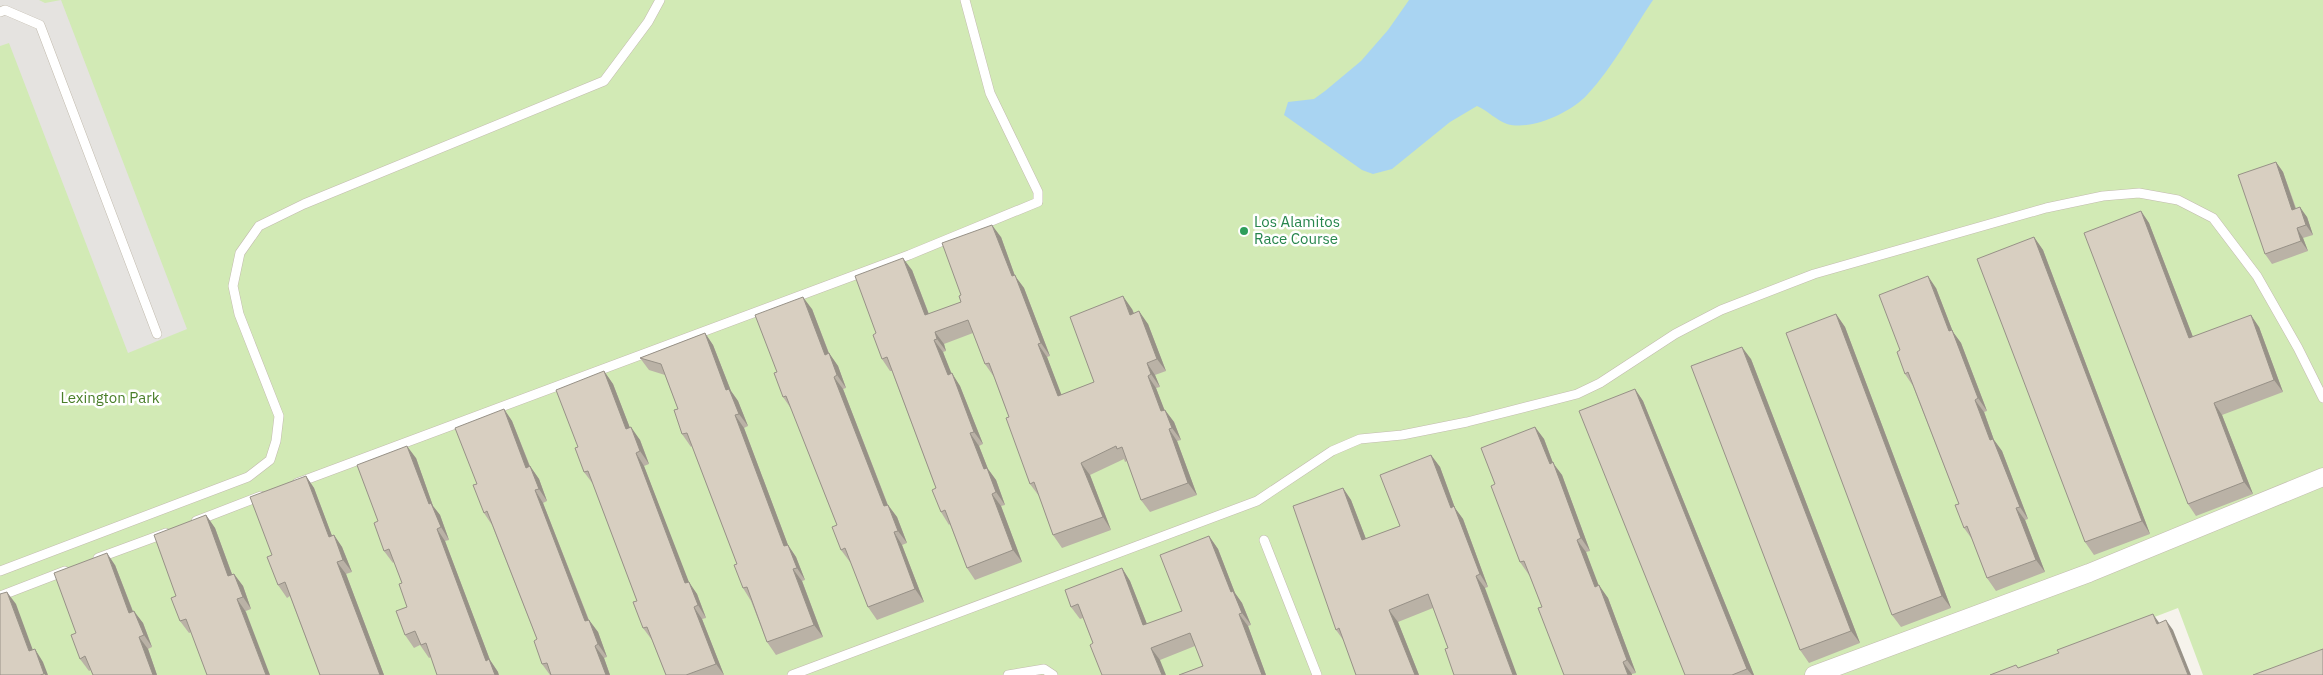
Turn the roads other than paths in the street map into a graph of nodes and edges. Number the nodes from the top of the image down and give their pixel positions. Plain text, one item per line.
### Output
1 (660, 0) edge
2 (965, 0) edge
3 (0, 12) edge
4 (158, 334) dead end
5 (2323, 398) edge
6 (2323, 476) edge
7 (286, 487) edge
8 (268, 494) edge
9 (185, 525) edge
10 (175, 529) edge
11 (1264, 540) dead end
12 (92, 561) edge
13 (74, 568) edge
14 (0, 571) edge
15 (0, 596) edge
16 (792, 675) edge
17 (1008, 675) edge
18 (1053, 675) edge
19 (1316, 675) edge
20 (1814, 675) edge

1 - 14 lane
2 - 7 lane
3 - 4 lane
5 - 16 lane
6 - 20 street
8 - 9 lane
10 - 12 lane
11 - 19 lane
13 - 15 lane
17 - 18 lane

